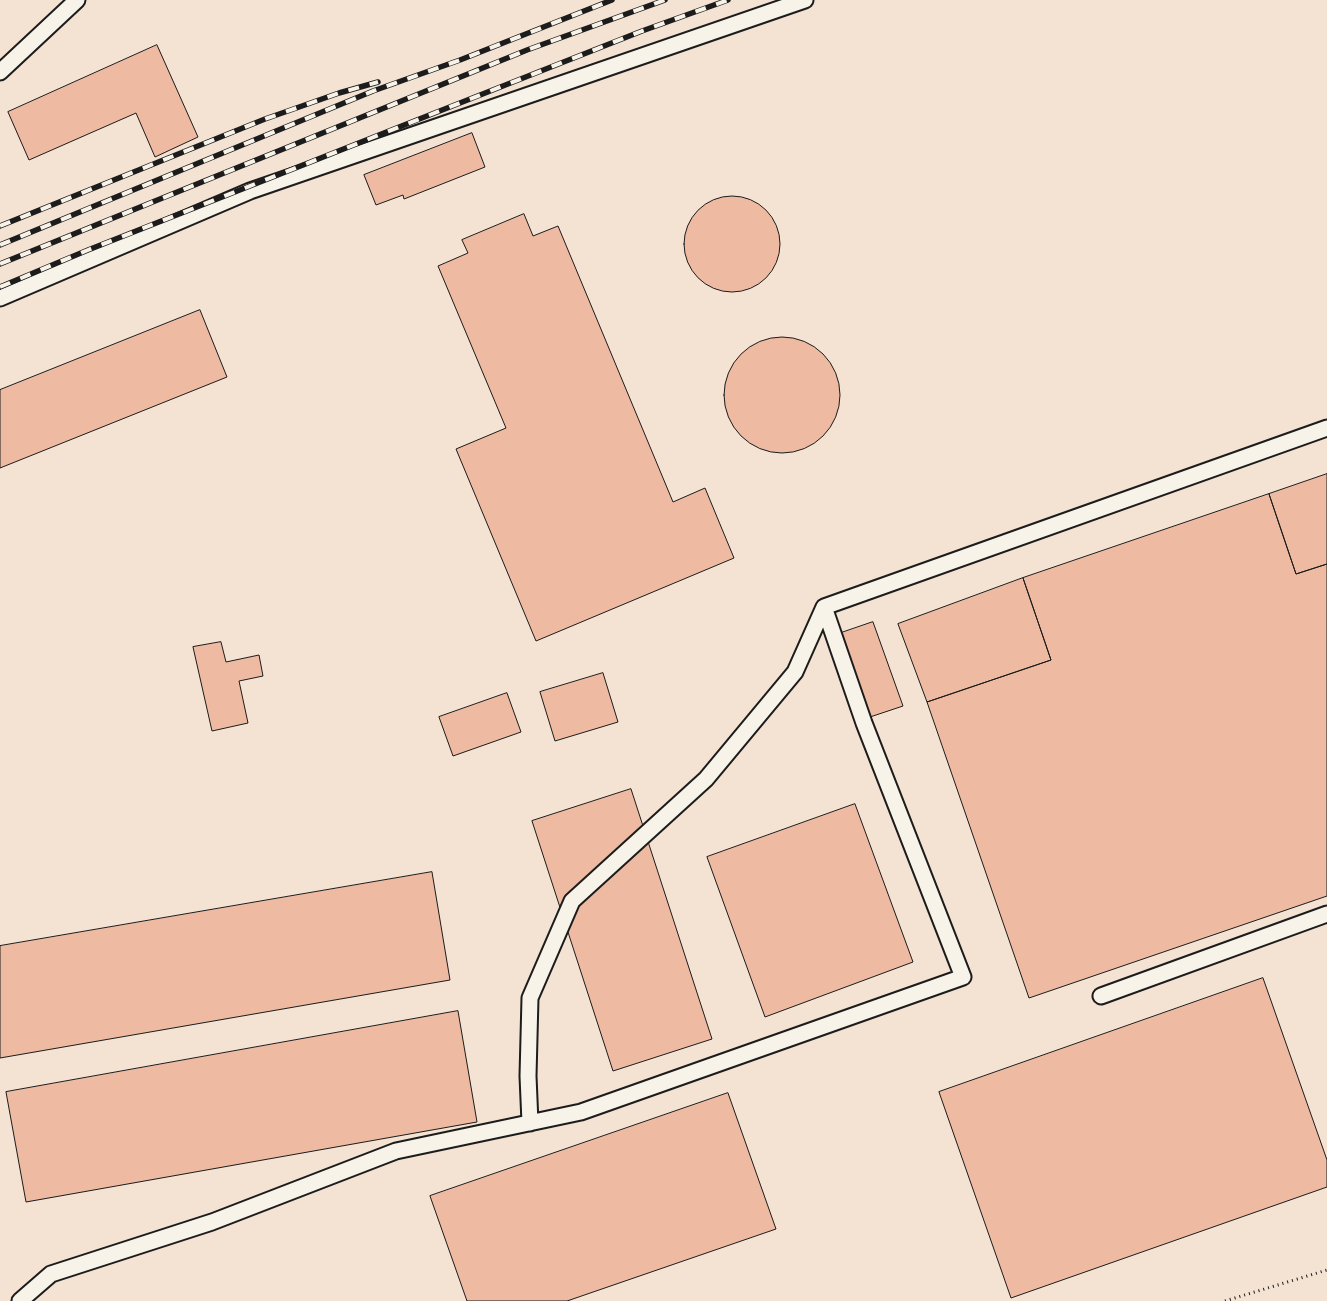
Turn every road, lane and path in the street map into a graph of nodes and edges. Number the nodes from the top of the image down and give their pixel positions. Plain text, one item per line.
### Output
1 (77, 0) edge
2 (805, 0) edge
3 (0, 72) edge
4 (0, 298) edge
5 (1327, 428) edge
6 (824, 607) junction
7 (1327, 914) edge
8 (1101, 996) dead end
9 (530, 1123) junction
10 (1327, 1270) edge
11 (20, 1301) edge
12 (1225, 1301) edge

1 - 3 lane
2 - 4 lane
5 - 6 lane
6 - 9 lane
6 - 9 lane
7 - 8 lane
9 - 11 lane
10 - 12 path

